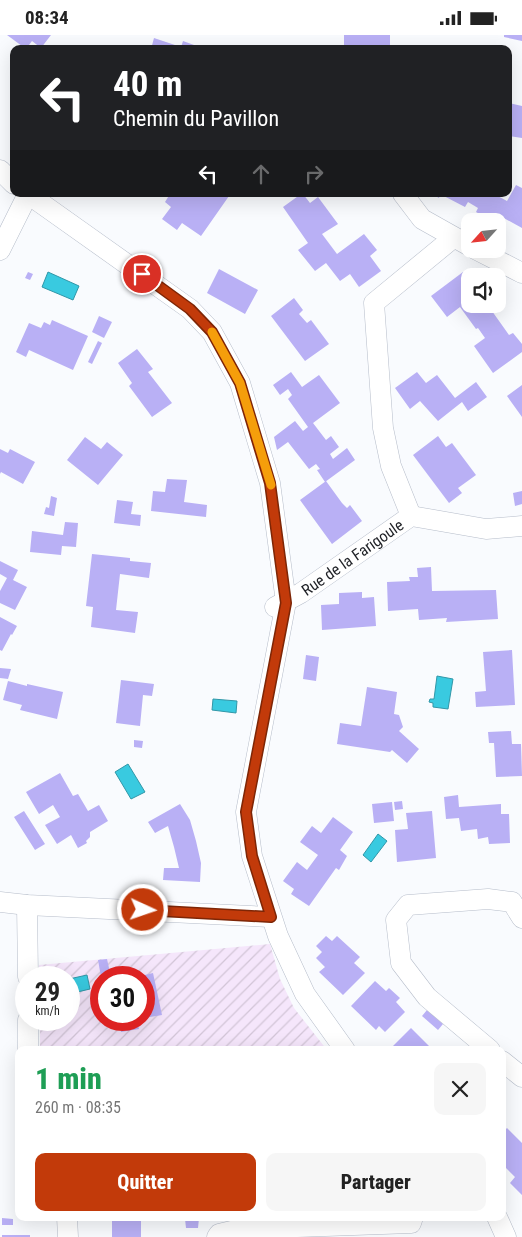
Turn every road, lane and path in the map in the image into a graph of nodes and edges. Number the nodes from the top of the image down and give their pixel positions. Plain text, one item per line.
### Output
1 (0, 170) edge
2 (10, 180) edge
3 (26, 197) edge
4 (32, 197) edge
5 (405, 197) edge
6 (461, 242) edge
7 (0, 250) edge
8 (493, 258) edge
9 (522, 273) edge
10 (411, 516) junction
11 (522, 526) edge
12 (280, 605) junction
13 (0, 902) edge
14 (27, 905) junction
15 (271, 917) junction
16 (522, 918) edge
17 (28, 966) edge
18 (28, 1031) edge
19 (28, 1046) edge
20 (342, 1046) edge
21 (485, 1046) edge
22 (506, 1064) edge
23 (522, 1077) edge
24 (68, 1221) edge
25 (412, 1221) edge
26 (498, 1221) edge
27 (68, 1237) edge
28 (217, 1237) edge
29 (506, 1237) edge

1 - 2 street
3 - 7 street
4 - 12 street
5 - 6 street
6 - 10 street
8 - 9 street
10 - 11 street, Rue de la Farigoule
10 - 12 street, Rue de la Farigoule
12 - 15 street
13 - 14 street
14 - 15 street
14 - 17 street
15 - 20 street
16 - 21 street
18 - 19 street
22 - 23 street
24 - 27 street
25 - 28 street
26 - 29 street

